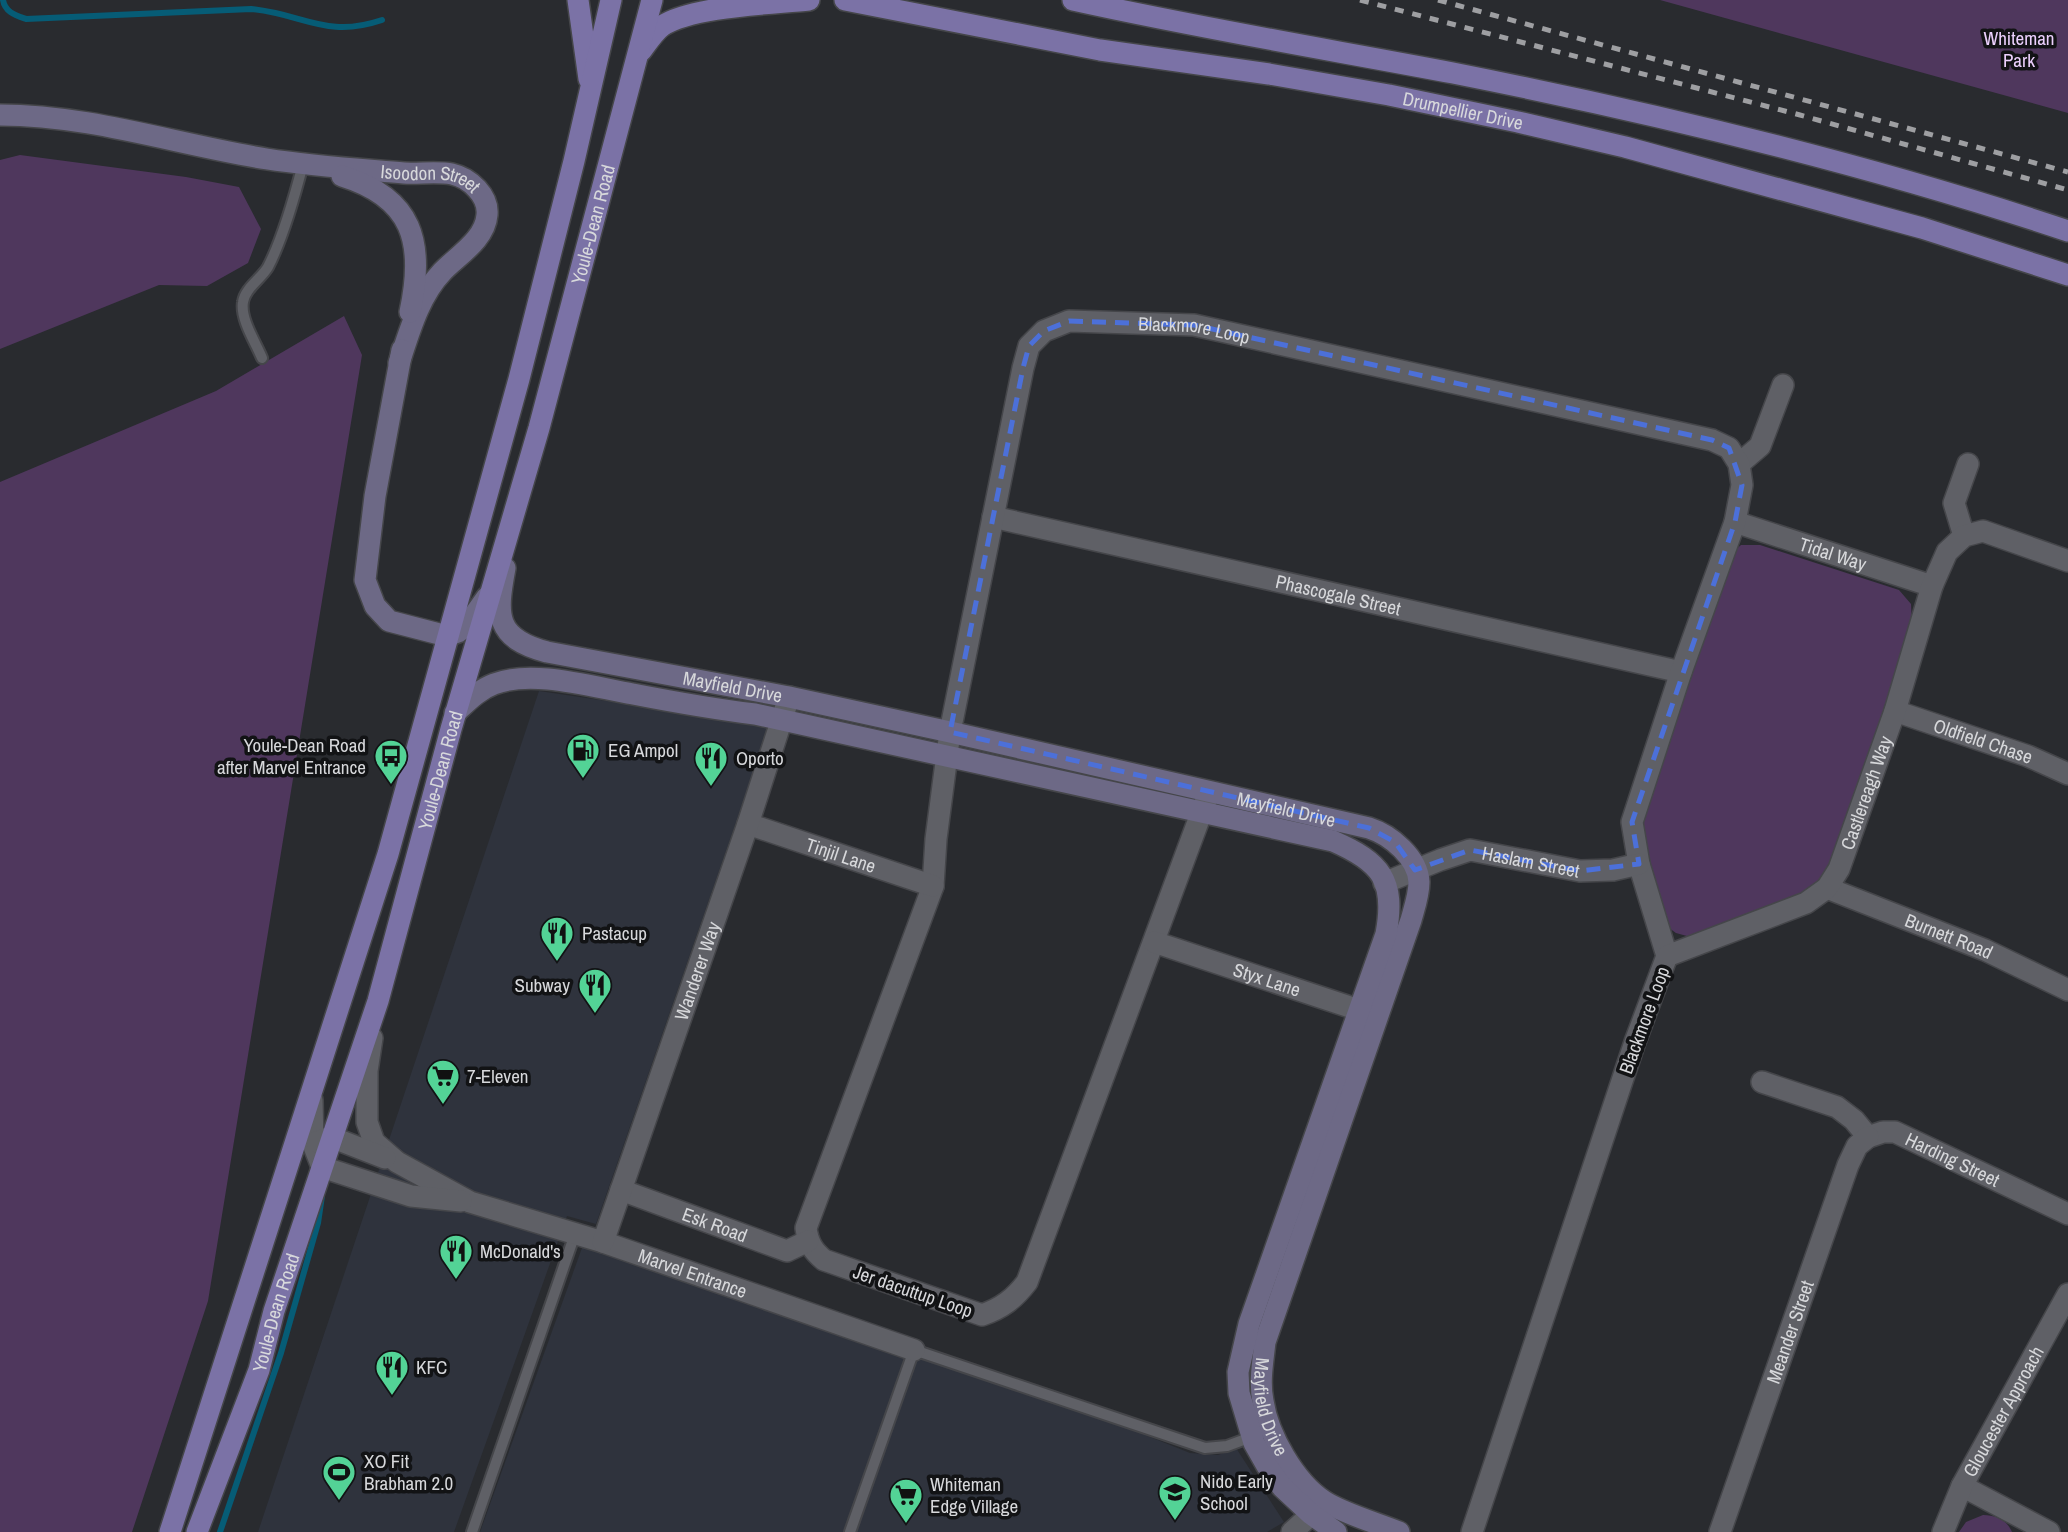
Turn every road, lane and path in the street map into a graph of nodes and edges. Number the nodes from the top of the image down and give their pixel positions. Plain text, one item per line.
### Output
1 (578, 0) edge
2 (611, 0) edge
3 (652, 0) edge
4 (809, 0) edge
5 (845, 0) edge
6 (1073, 0) edge
7 (635, 60) junction
8 (590, 91) junction
9 (0, 115) edge
10 (303, 164) junction
11 (2068, 231) edge
12 (2068, 275) edge
13 (262, 358) dead end
14 (399, 363) junction
15 (1783, 385) dead end
16 (1739, 464) junction
17 (1968, 464) dead end
18 (993, 517) junction
19 (1735, 522) junction
20 (511, 527) junction
21 (1964, 536) junction
22 (2068, 561) edge
23 (1932, 586) junction
24 (490, 592) junction
25 (447, 636) junction
26 (1681, 672) junction
27 (789, 698) junction
28 (1895, 711) junction
29 (455, 713) junction
30 (782, 719) junction
31 (950, 732) junction
32 (947, 756) junction
33 (2068, 774) edge
34 (1209, 792) junction
35 (1202, 812) junction
36 (748, 824) junction
37 (1639, 864) junction
38 (1415, 870) junction
39 (1384, 883) junction
40 (933, 886) junction
41 (1827, 888) junction
42 (1154, 942) junction
43 (1667, 956) junction
44 (2068, 990) edge
45 (378, 1001) junction
46 (1369, 1013) junction
47 (1762, 1083) dead end
48 (312, 1085) junction
49 (1868, 1137) junction
50 (322, 1140) junction
51 (397, 1162) junction
52 (322, 1167) junction
53 (279, 1190) junction
54 (621, 1190) junction
55 (470, 1202) junction
56 (2068, 1214) edge
57 (575, 1234) junction
58 (808, 1241) junction
59 (603, 1242) junction
60 (2068, 1294) edge
61 (914, 1350) junction
62 (1262, 1433) junction
63 (1962, 1486) junction
64 (1318, 1508) junction
65 (170, 1532) edge
66 (197, 1532) edge
67 (472, 1532) edge
68 (850, 1532) edge
69 (1292, 1532) edge
70 (1336, 1532) edge
71 (1399, 1532) edge
72 (1472, 1532) edge
73 (1720, 1532) edge
74 (1943, 1532) edge
75 (2049, 1532) edge

1 - 8 main road
2 - 8 main road, Youle-Dean Road
3 - 7 main road, Youle-Dean Road
4 - 7 main road
5 - 12 main road, Drumpellier Drive
6 - 11 main road, Drumpellier Drive
7 - 20 main road, Youle-Dean Road
8 - 25 main road, Youle-Dean Road
9 - 10 street, Isoodon Street
10 - 13 lane
10 - 14 street, Isoodon Street
10 - 14 street, Isoodon Street
14 - 25 street, Isoodon Street
15 - 16 street
16 - 18 street, Blackmore Loop
16 - 19 street, Blackmore Loop
17 - 21 street
18 - 26 street, Phascogale Street
18 - 31 street, Blackmore Loop
19 - 23 street, Tidal Way
19 - 26 street, Blackmore Loop
20 - 24 main road, Youle-Dean Road
20 - 27 street, Mayfield Drive
21 - 22 street
21 - 23 street, Castlereagh Way
23 - 28 street, Castlereagh Way
24 - 25 street
24 - 29 main road, Youle-Dean Road
25 - 48 main road, Youle-Dean Road
26 - 37 street, Blackmore Loop
27 - 30 street, Wanderer Way
27 - 31 street, Mayfield Drive
28 - 33 street, Oldfield Chase
28 - 41 street, Castlereagh Way
29 - 30 street, Mayfield Drive
29 - 45 main road, Youle-Dean Road
30 - 32 street, Mayfield Drive
30 - 36 street, Wanderer Way
31 - 32 street
31 - 34 street, Mayfield Drive
32 - 35 street, Mayfield Drive
32 - 40 street
34 - 35 street, Jer dacuttup Loop
34 - 38 street, Mayfield Drive
35 - 39 street, Mayfield Drive
35 - 42 street, Jer dacuttup Loop
36 - 40 street, Tinjil Lane
36 - 54 street, Wanderer Way
37 - 38 street, Haslam Street
37 - 43 street, Blackmore Loop
38 - 39 street, Haslam Street
38 - 46 street, Mayfield Drive
39 - 46 street, Mayfield Drive
40 - 58 street
41 - 43 street
41 - 44 street, Burnett Road
42 - 46 street, Styx Lane
42 - 58 street, Jer dacuttup Loop
43 - 72 street, Blackmore Loop
45 - 50 main road, Youle-Dean Road
45 - 51 street, Marvel Entrance
46 - 62 street, Mayfield Drive
47 - 49 street
48 - 50 street
48 - 53 main road, Youle-Dean Road
49 - 56 street, Harding Street
49 - 73 street, Meander Street
50 - 51 street, Marvel Entrance
50 - 52 main road, Youle-Dean Road
50 - 53 street
51 - 55 street, Marvel Entrance
52 - 55 street, Marvel Entrance
52 - 66 main road, Youle-Dean Road
53 - 65 main road, Youle-Dean Road
54 - 58 street, Esk Road
54 - 59 street, Wanderer Way
55 - 57 street, Marvel Entrance
57 - 59 street, Marvel Entrance
57 - 67 lane
59 - 61 street, Marvel Entrance
60 - 63 street, Gloucester Approach
61 - 62 lane
61 - 68 lane
62 - 64 street, Mayfield Drive
63 - 74 street, Gloucester Approach
63 - 75 street
64 - 69 street
64 - 70 street, Mayfield Drive
64 - 71 street, Mayfield Drive

